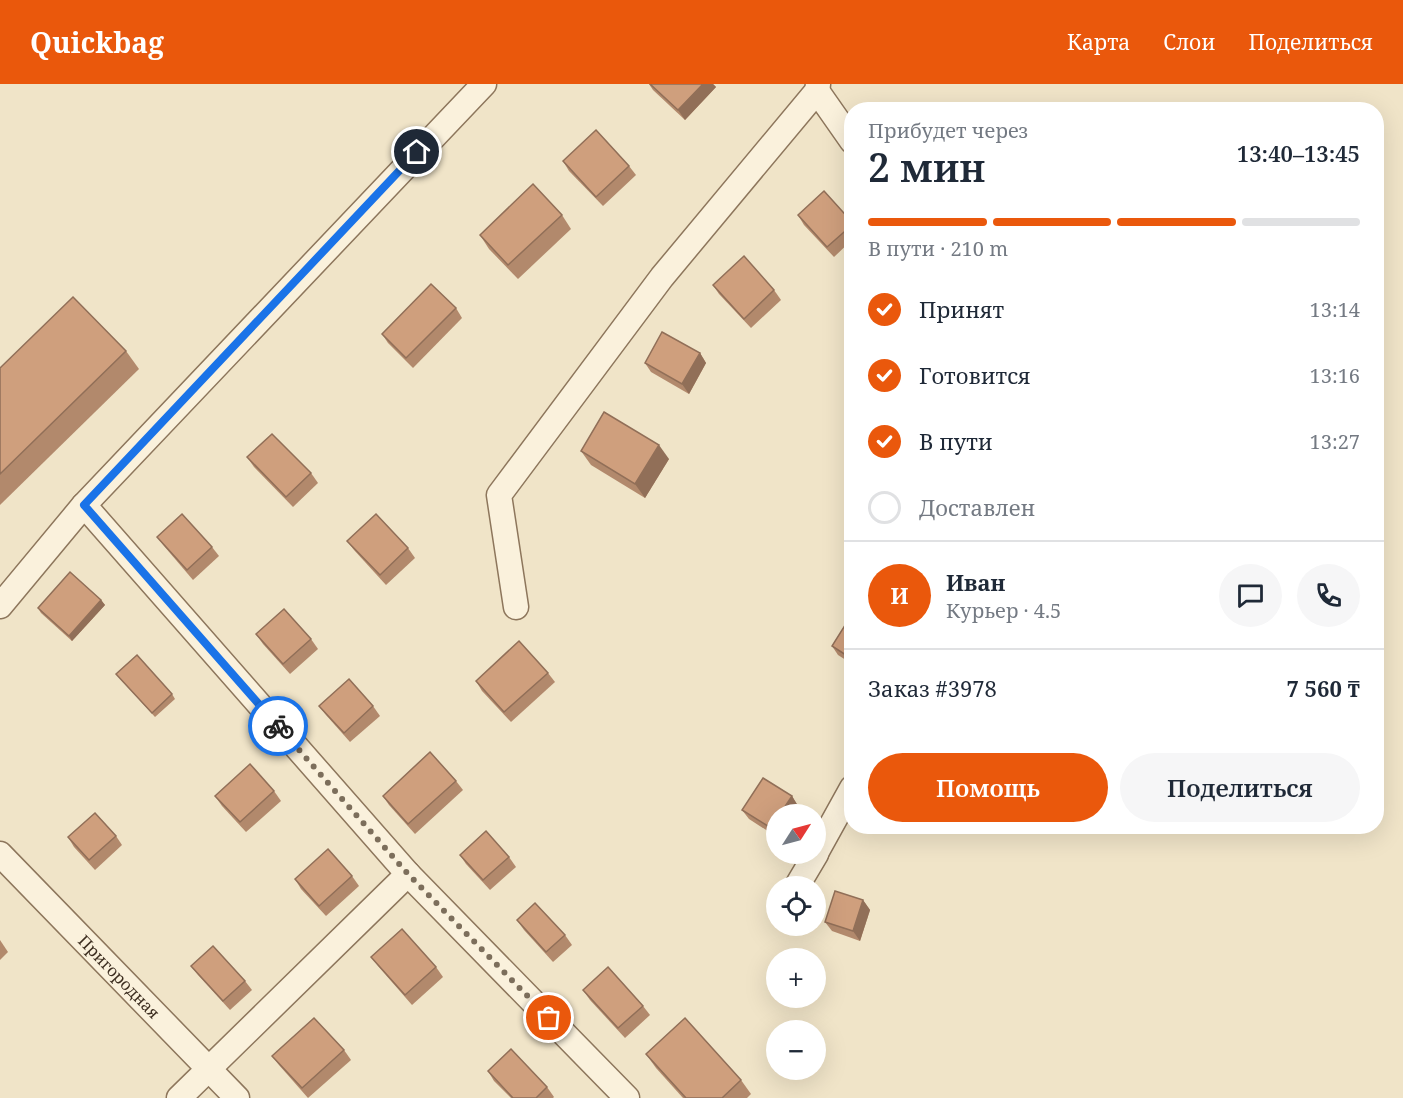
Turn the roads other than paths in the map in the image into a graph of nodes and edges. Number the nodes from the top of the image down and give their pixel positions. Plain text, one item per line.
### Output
1 (484, 84) edge
2 (818, 88) edge
3 (844, 129) edge
4 (84, 505) junction
5 (0, 606) edge
6 (516, 608) dead end
7 (844, 802) edge
8 (826, 835) edge
9 (0, 854) edge
10 (408, 874) junction
11 (209, 1068) junction
12 (179, 1098) edge
13 (237, 1098) edge
14 (627, 1098) edge

1 - 4 street
2 - 3 street
2 - 6 street
4 - 5 street
4 - 10 street
7 - 8 street
9 - 11 street, Пригородная
10 - 11 street
10 - 14 street
11 - 12 street
11 - 13 street, Пригородная

